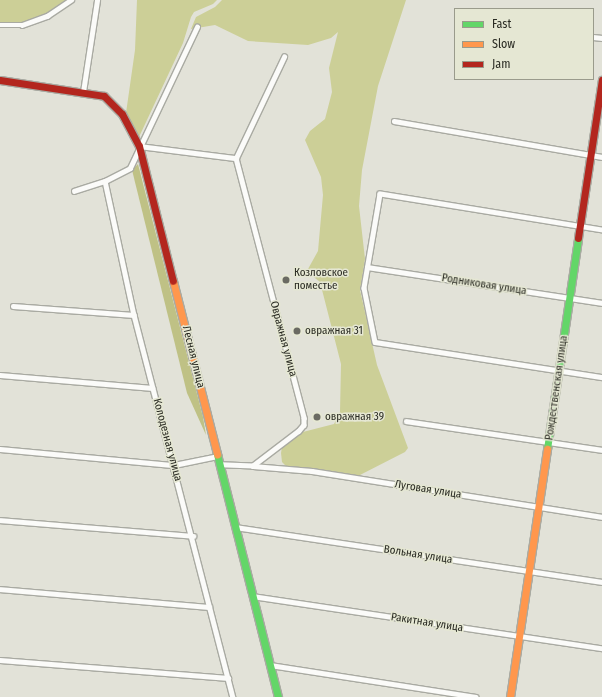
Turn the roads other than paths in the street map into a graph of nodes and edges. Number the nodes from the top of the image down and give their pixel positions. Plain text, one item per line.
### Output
1 (70, 0) edge
2 (97, 0) edge
3 (0, 25) edge
4 (197, 27) dead end
5 (284, 57) dead end
6 (0, 80) edge
7 (602, 80) edge
8 (83, 92) junction
9 (394, 121) dead end
10 (139, 146) junction
11 (591, 155) junction
12 (602, 156) edge
13 (236, 158) junction
14 (105, 181) junction
15 (74, 191) dead end
16 (580, 226) junction
17 (602, 230) edge
18 (367, 267) junction
19 (570, 298) junction
20 (602, 303) edge
21 (13, 306) dead end
22 (134, 315) junction
23 (559, 370) junction
24 (0, 375) edge
25 (602, 377) edge
26 (152, 388) junction
27 (406, 421) dead end
28 (549, 441) junction
29 (0, 449) edge
30 (602, 450) edge
31 (218, 456) junction
32 (174, 465) junction
33 (221, 465) junction
34 (253, 466) junction
35 (538, 508) junction
36 (602, 517) edge
37 (0, 520) edge
38 (235, 527) junction
39 (193, 536) junction
40 (529, 572) junction
41 (602, 582) edge
42 (0, 589) edge
43 (252, 596) junction
44 (209, 607) junction
45 (519, 637) junction
46 (602, 648) edge
47 (0, 660) edge
48 (270, 665) junction
49 (228, 678) junction
50 (233, 697) edge
51 (278, 697) edge
52 (476, 697) edge
53 (510, 697) edge

1 - 3 street
2 - 8 street
4 - 10 street
5 - 13 street
6 - 8 street, Лесная улица
7 - 11 street, Рождественская улица
8 - 10 street, Лесная улица
9 - 11 street
10 - 13 street
10 - 14 street
10 - 31 street, Лесная улица
11 - 12 street
11 - 16 street, Рождественская улица
13 - 34 street, Овражная улица
14 - 15 street
14 - 22 street, Колодезная улица
16 - 17 street
16 - 18 street
16 - 19 street, Рождественская улица
18 - 19 street, Родниковая улица
18 - 23 street
19 - 20 street, Родниковая улица
19 - 23 street, Рождественская улица
21 - 22 street
22 - 26 street, Колодезная улица
23 - 25 street
23 - 28 street, Рождественская улица
24 - 26 street
26 - 32 street, Колодезная улица
27 - 28 street
28 - 30 street
28 - 35 street, Рождественская улица
29 - 32 street
31 - 32 street
31 - 33 street, Лесная улица
32 - 39 street, Колодезная улица
33 - 34 street
33 - 38 street, Лесная улица
34 - 35 street, Луговая улица
35 - 36 street, Луговая улица
35 - 40 street, Рождественская улица
37 - 39 street
38 - 40 street, Вольная улица
38 - 43 street, Лесная улица
39 - 44 street, Колодезная улица
40 - 41 street, Вольная улица
40 - 45 street, Рождественская улица
42 - 44 street
43 - 45 street, Ракитная улица
43 - 48 street, Лесная улица
44 - 49 street, Колодезная улица
45 - 46 street, Ракитная улица
45 - 53 street, Рождественская улица
47 - 49 street
48 - 51 street, Лесная улица
48 - 52 street
49 - 50 street, Колодезная улица

